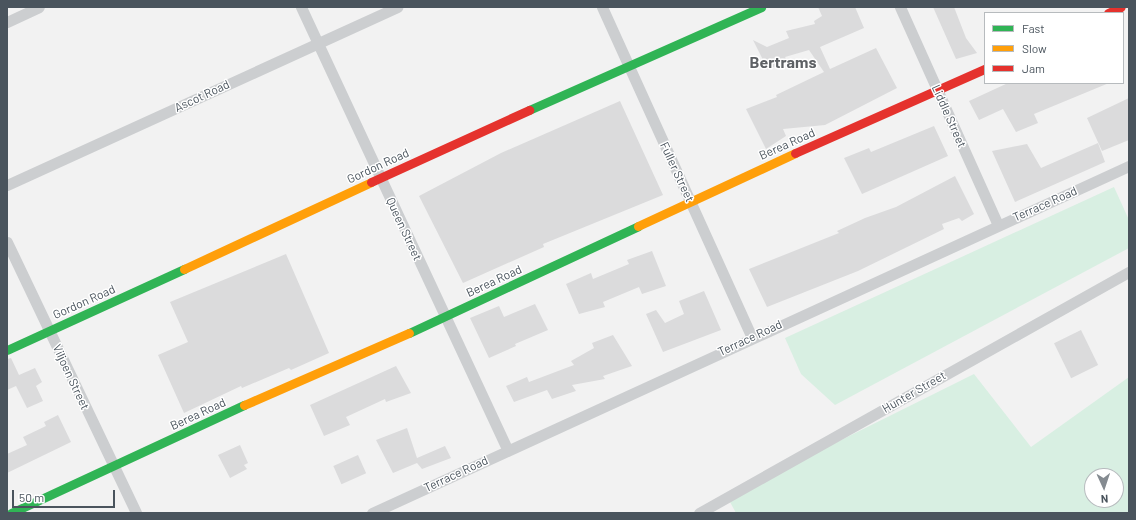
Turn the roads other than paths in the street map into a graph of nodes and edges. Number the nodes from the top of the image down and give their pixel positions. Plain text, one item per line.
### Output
1 (39, 7) edge
2 (300, 7) edge
3 (397, 7) edge
4 (602, 7) edge
5 (760, 7) edge
6 (900, 7) edge
7 (1121, 7) edge
8 (1110, 12) edge
9 (7, 22) edge
10 (316, 44) junction
11 (628, 65) junction
12 (984, 69) edge
13 (937, 91) junction
14 (1129, 166) edge
15 (381, 177) junction
16 (7, 185) edge
17 (691, 203) junction
18 (998, 225) junction
19 (7, 242) edge
20 (1129, 272) edge
21 (445, 317) junction
22 (49, 331) junction
23 (752, 337) junction
24 (7, 350) edge
25 (508, 450) junction
26 (113, 466) junction
27 (11, 513) edge
28 (136, 513) edge
29 (372, 513) edge
30 (699, 513) edge

1 - 9 street
2 - 10 street, Queen Street
3 - 10 street, Ascot Road
4 - 11 street, Fuller Street
5 - 11 street, Gordon Road
6 - 13 street, Liddle Street
7 - 8 street
10 - 15 street, Queen Street
10 - 16 street, Ascot Road
11 - 15 street, Gordon Road
11 - 17 street, Fuller Street
12 - 13 street, Berea Road
13 - 17 street, Berea Road
13 - 18 street, Liddle Street
14 - 18 street, Terrace Road
15 - 21 street, Queen Street
15 - 22 street, Gordon Road
17 - 21 street, Berea Road
17 - 23 street, Fuller Street
18 - 23 street, Terrace Road
19 - 22 street, Viljoen Street
20 - 30 street, Hunter Street
21 - 25 street, Queen Street
21 - 26 street, Berea Road
22 - 24 street, Gordon Road
22 - 26 street, Viljoen Street
23 - 25 street, Terrace Road
25 - 29 street, Terrace Road
26 - 27 street, Berea Road
26 - 28 street, Viljoen Street

